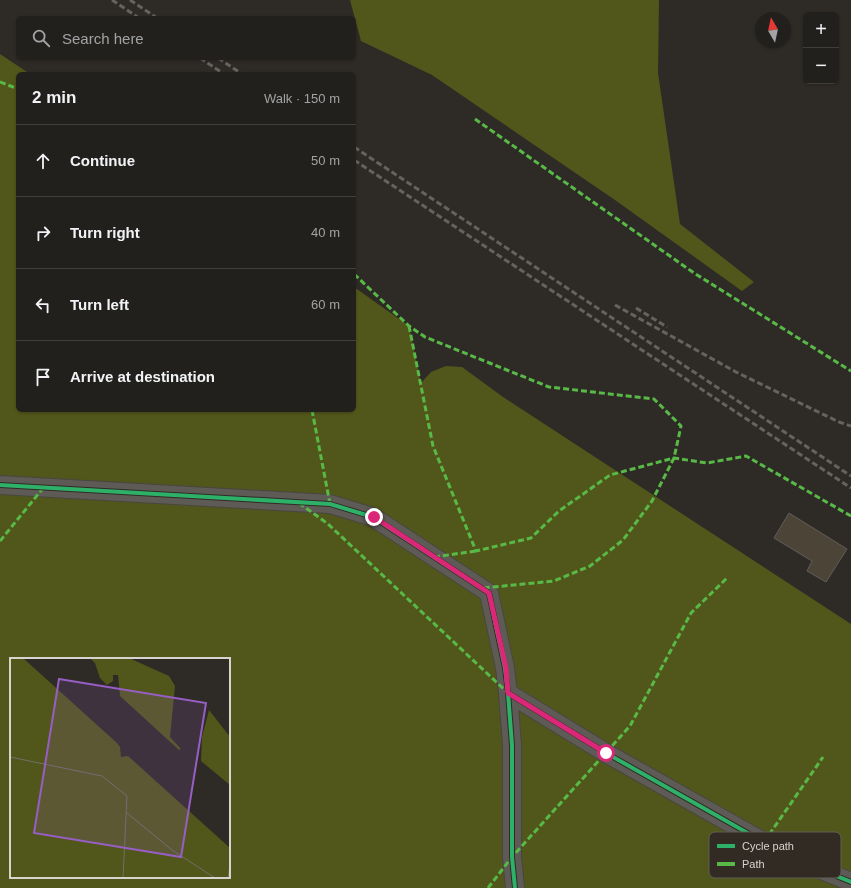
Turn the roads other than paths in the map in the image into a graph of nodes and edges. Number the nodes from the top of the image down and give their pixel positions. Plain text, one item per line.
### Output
1 (0, 485) edge
2 (508, 693) junction
3 (746, 832) edge
4 (841, 878) edge
5 (851, 882) edge
6 (515, 888) edge

1 - 2 street
2 - 3 street
2 - 6 street
4 - 5 street

